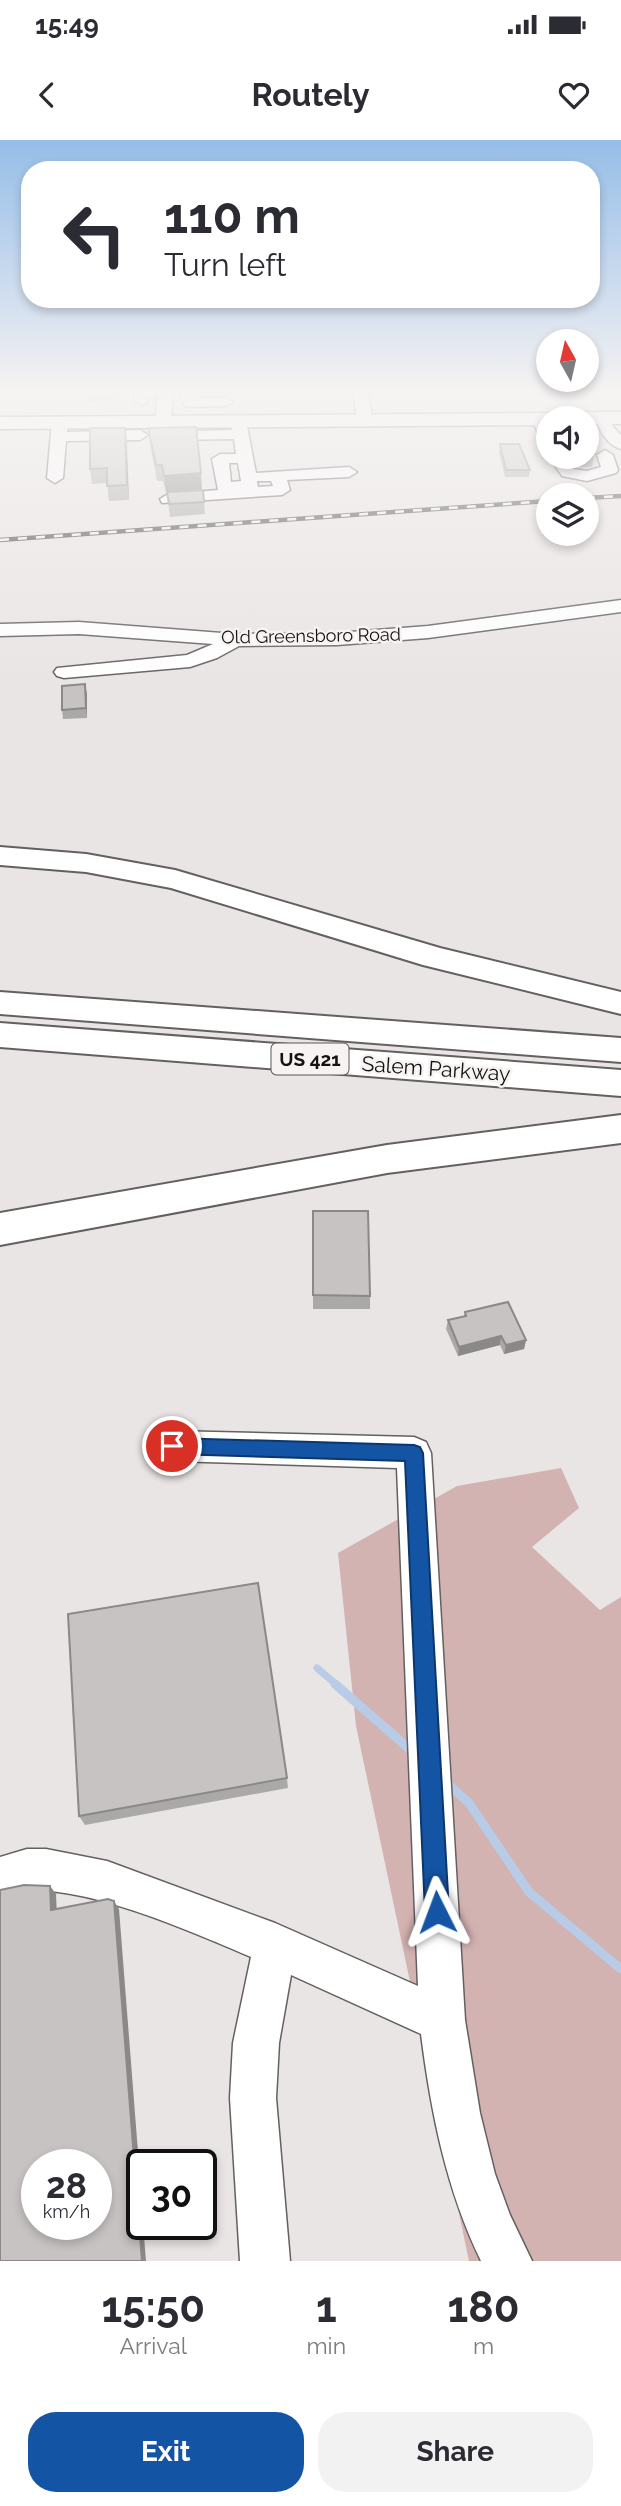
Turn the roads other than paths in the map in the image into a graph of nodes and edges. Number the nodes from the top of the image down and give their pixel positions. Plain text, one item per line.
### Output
1 (227, 489) edge
2 (168, 499) edge
3 (621, 606) edge
4 (0, 631) edge
5 (235, 640) junction
6 (64, 672) dead end
7 (0, 856) edge
8 (0, 1003) edge
9 (621, 1003) edge
10 (0, 1035) edge
11 (621, 1050) edge
12 (621, 1083) edge
13 (621, 1129) edge
14 (0, 1229) edge
15 (172, 1446) dead end
16 (0, 1878) edge
17 (275, 1945) junction
18 (442, 2020) junction
19 (265, 2261) edge
20 (507, 2261) edge

1 - 2 street
3 - 5 street, Old Greensboro Road
4 - 5 street, Old Greensboro Road
5 - 6 street
7 - 9 highway
8 - 11 highway, Salem Parkway / US 421
10 - 12 highway, Salem Parkway / US 421
13 - 14 highway
15 - 18 street
16 - 17 street
17 - 18 street
17 - 19 street
18 - 20 street

